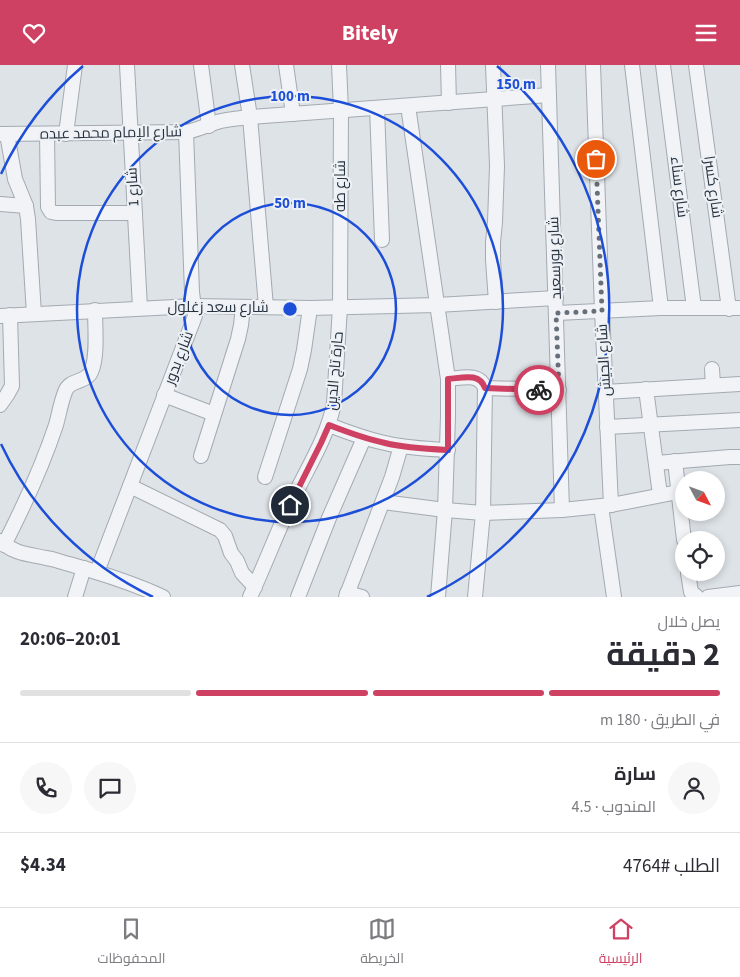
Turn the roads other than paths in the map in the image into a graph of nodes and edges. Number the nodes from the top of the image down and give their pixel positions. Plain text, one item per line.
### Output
1 (75, 65) edge
2 (127, 65) edge
3 (201, 65) edge
4 (242, 65) edge
5 (286, 65) edge
6 (339, 65) edge
7 (448, 65) edge
8 (493, 65) edge
9 (548, 65) edge
10 (593, 65) edge
11 (632, 65) edge
12 (663, 65) edge
13 (696, 65) edge
14 (549, 95) junction
15 (494, 99) junction
16 (449, 103) junction
17 (408, 106) junction
18 (377, 108) junction
19 (340, 110) junction
20 (293, 114) junction
21 (250, 117) junction
22 (208, 126) junction
23 (186, 132) junction
24 (130, 133) junction
25 (4, 134) edge
26 (47, 134) junction
27 (66, 134) junction
28 (0, 204) edge
29 (26, 206) junction
30 (134, 213) junction
31 (382, 240) dead end
32 (556, 298) junction
33 (496, 302) junction
34 (194, 305) junction
35 (437, 305) junction
36 (243, 307) junction
37 (266, 307) junction
38 (340, 307) junction
39 (140, 308) junction
40 (310, 308) junction
41 (661, 308) junction
42 (734, 308) edge
43 (694, 309) junction
44 (95, 311) junction
45 (602, 311) junction
46 (556, 313) junction
47 (34, 314) junction
48 (5, 316) edge
49 (712, 369) dead end
50 (448, 379) junction
51 (740, 384) edge
52 (714, 385) junction
53 (485, 388) junction
54 (646, 389) junction
55 (559, 390) junction
56 (605, 392) junction
57 (164, 395) junction
58 (0, 405) edge
59 (214, 413) junction
60 (740, 420) edge
61 (329, 425) junction
62 (651, 425) junction
63 (607, 427) junction
64 (364, 438) junction
65 (401, 447) junction
66 (448, 450) junction
67 (201, 456) dead end
68 (740, 457) edge
69 (675, 461) junction
70 (656, 463) junction
71 (676, 471) edge
72 (265, 477) dead end
73 (130, 486) junction
74 (675, 492) edge
75 (660, 495) junction
76 (383, 502) junction
77 (606, 506) junction
78 (446, 510) junction
79 (562, 510) junction
80 (483, 513) junction
81 (2, 543) edge
82 (91, 570) junction
83 (689, 581) edge
84 (252, 592) edge
85 (740, 593) edge
86 (346, 595) edge
87 (75, 597) edge
88 (163, 597) edge
89 (298, 597) edge
90 (362, 597) edge
91 (438, 597) edge
92 (475, 597) edge
93 (614, 597) edge
94 (697, 597) edge
95 (708, 597) edge

1 - 27 street
2 - 24 street, شارع 1
3 - 22 street
4 - 21 street
5 - 20 street
6 - 19 street, شارع طه
7 - 16 street
8 - 15 street
9 - 14 street, شارع بورسعيد
10 - 45 street, شارع الجيش
11 - 41 street
12 - 43 street, شارع سناء
13 - 42 street, شارع كسرا
14 - 15 street, شارع الإمام محمد عبده
14 - 32 street, شارع بورسعيد
15 - 16 street, شارع الإمام محمد عبده
15 - 33 street
16 - 17 street, شارع الإمام محمد عبده
17 - 18 street, شارع الإمام محمد عبده
17 - 35 street
18 - 19 street, شارع الإمام محمد عبده
18 - 31 street
19 - 20 street, شارع الإمام محمد عبده
19 - 38 street, شارع طه
20 - 21 street, شارع الإمام محمد عبده
21 - 22 street, شارع الإمام محمد عبده
21 - 37 street
22 - 23 street, شارع الإمام محمد عبده
23 - 24 street, شارع الإمام محمد عبده
23 - 34 street, شارع بدور
24 - 27 street, شارع الإمام محمد عبده
24 - 30 street, شارع 1
25 - 26 street, شارع الإمام محمد عبده
25 - 29 street
26 - 27 street, شارع الإمام محمد عبده
26 - 30 street
28 - 29 street
29 - 47 street
30 - 39 street, شارع 1
32 - 33 street, شارع سعد زغلول
32 - 46 street, شارع بورسعيد
33 - 35 street, شارع سعد زغلول
34 - 36 street, شارع سعد زغلول
34 - 39 street, شارع سعد زغلول
34 - 57 street, شارع بدور
35 - 38 street, شارع سعد زغلول
35 - 50 street
36 - 37 street, شارع سعد زغلول
36 - 59 street
37 - 40 street, شارع سعد زغلول
38 - 40 street, شارع سعد زغلول
38 - 61 street, حارة تاج الدين
39 - 44 street, شارع سعد زغلول
40 - 72 street
41 - 43 street
41 - 45 street
42 - 43 street
44 - 47 street, شارع سعد زغلول
44 - 81 street
45 - 46 street
45 - 56 street, شارع الجيش
46 - 55 street, شارع بورسعيد
47 - 48 street, شارع سعد زغلول
48 - 58 street
49 - 52 street
50 - 53 street
50 - 66 street
51 - 52 street
52 - 54 street
53 - 55 street
53 - 80 street
54 - 56 street
54 - 62 street
55 - 79 street, شارع بورسعيد
56 - 63 street, شارع الجيش
57 - 59 street
57 - 73 street, شارع بدور
59 - 67 street
60 - 62 street
61 - 64 street
61 - 84 street, حارة تاج الدين
62 - 63 street
62 - 70 street
63 - 77 street, شارع الجيش
64 - 65 street
64 - 89 street
65 - 66 street
65 - 76 street
66 - 78 street
68 - 69 street
69 - 70 street
69 - 71 street
70 - 75 street
73 - 82 street, شارع بدور
73 - 84 street
74 - 75 street
75 - 77 street
76 - 78 street
76 - 86 street
77 - 79 street
77 - 93 street, شارع الجيش
78 - 80 street
78 - 91 street
79 - 80 street
80 - 92 street
81 - 82 street
82 - 87 street, شارع بدور
82 - 88 street
83 - 94 street
85 - 95 street
86 - 90 street

